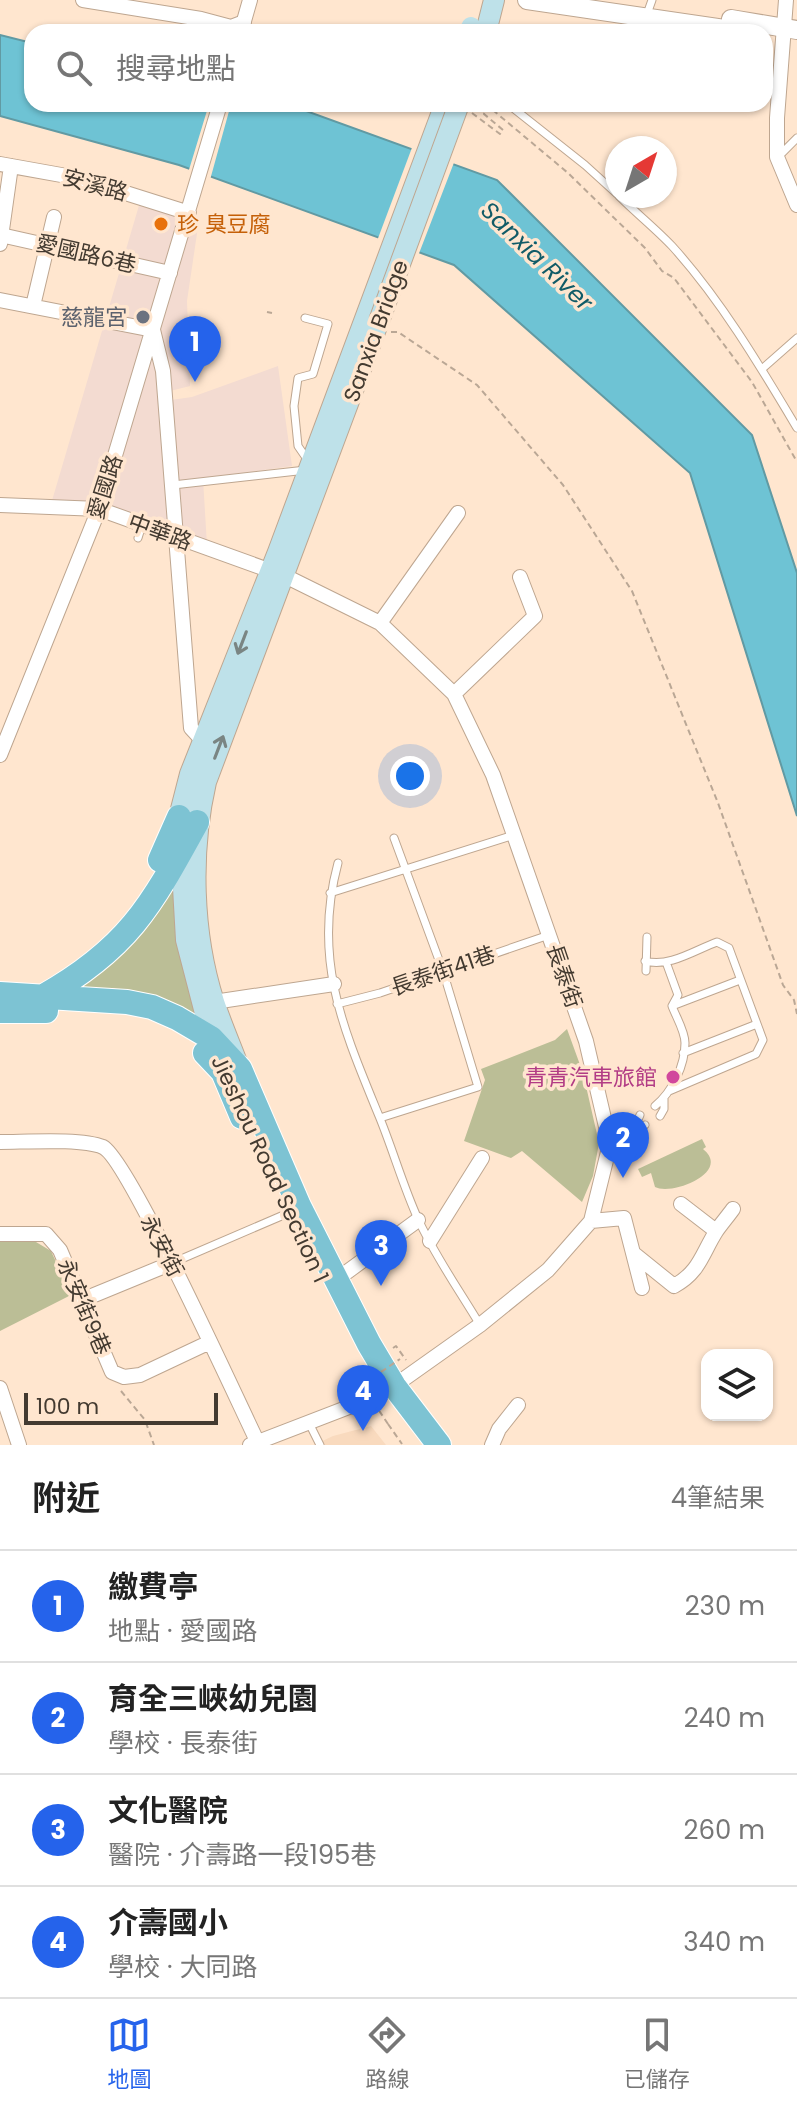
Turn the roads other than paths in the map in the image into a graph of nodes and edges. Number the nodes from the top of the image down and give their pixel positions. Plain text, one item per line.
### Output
1 (83, 0) edge
2 (250, 0) edge
3 (481, 0) edge
4 (494, 0) edge
5 (597, 0) edge
6 (786, 0) edge
7 (531, 4) edge
8 (649, 8) edge
9 (220, 24) edge
10 (246, 24) edge
11 (479, 24) edge
12 (482, 24) edge
13 (713, 24) edge
14 (733, 24) edge
15 (785, 34) edge
16 (218, 112) edge
17 (453, 112) edge
18 (518, 112) edge
19 (797, 138) edge
20 (777, 157) junction
21 (5, 165) edge
22 (605, 183) edge
23 (797, 205) edge
24 (632, 208) edge
25 (189, 213) junction
26 (54, 217) dead end
27 (1, 240) edge
28 (47, 246) junction
29 (170, 273) junction
30 (0, 300) edge
31 (33, 306) junction
32 (305, 318) dead end
33 (373, 323) junction
34 (153, 330) junction
35 (797, 338) edge
36 (762, 369) junction
37 (797, 428) edge
38 (309, 467) junction
39 (173, 485) junction
40 (0, 505) edge
41 (99, 509) junction
42 (458, 513) dead end
43 (169, 538) junction
44 (281, 564) junction
45 (520, 577) dead end
46 (380, 623) junction
47 (454, 694) junction
48 (203, 741) junction
49 (0, 755) edge
50 (188, 819) junction
51 (514, 835) junction
52 (394, 838) dead end
53 (179, 854) junction
54 (338, 863) dead end
55 (406, 871) junction
56 (330, 893) junction
57 (549, 935) junction
58 (647, 937) dead end
59 (645, 961) junction
60 (666, 962) junction
61 (443, 971) junction
62 (646, 971) dead end
63 (740, 980) junction
64 (334, 984) junction
65 (44, 996) junction
66 (8, 1002) edge
67 (214, 1002) junction
68 (337, 1004) junction
69 (672, 1006) junction
70 (757, 1024) junction
71 (211, 1038) junction
72 (683, 1053) junction
73 (231, 1070) junction
74 (669, 1091) junction
75 (664, 1099) junction
76 (655, 1106) dead end
77 (640, 1115) dead end
78 (660, 1116) dead end
79 (380, 1118) junction
80 (645, 1125) dead end
81 (633, 1131) junction
82 (0, 1142) edge
83 (610, 1144) junction
84 (482, 1158) dead end
85 (681, 1204) dead end
86 (733, 1209) dead end
87 (286, 1214) junction
88 (418, 1220) junction
89 (591, 1221) junction
90 (716, 1231) junction
91 (0, 1234) edge
92 (430, 1241) junction
93 (633, 1253) junction
94 (172, 1263) junction
95 (336, 1280) junction
96 (642, 1288) dead end
97 (82, 1300) junction
98 (480, 1325) junction
99 (210, 1342) junction
100 (374, 1387) junction
101 (0, 1388) edge
102 (518, 1405) dead end
103 (309, 1423) junction
104 (254, 1444) edge
105 (19, 1445) edge
106 (320, 1445) edge
107 (419, 1445) edge
108 (439, 1445) edge
109 (492, 1445) edge

1 - 9 street
2 - 10 street
3 - 11 main road
4 - 12 main road
5 - 8 street
6 - 15 street
7 - 8 street
8 - 13 street
8 - 14 street
15 - 20 street
16 - 25 street, 愛國路
17 - 33 main road, Sanxia Bridge, bridge
18 - 22 lane
19 - 20 lane
20 - 23 street
21 - 25 street, 安溪路
21 - 27 street
24 - 36 lane
25 - 29 street, 愛國路
26 - 28 street
27 - 28 street, 愛國路6巷
28 - 29 street, 愛國路6巷
28 - 31 street
29 - 34 street, 愛國路
30 - 31 street
31 - 34 street
32 - 38 lane
33 - 38 main road, Sanxia Bridge
33 - 44 main road, Sanxia Bridge
34 - 39 street
34 - 41 street, 愛國路
35 - 36 lane
36 - 37 lane
38 - 39 lane
38 - 44 main road, Sanxia Bridge
39 - 43 street
40 - 41 street, 中華路
41 - 43 street, 中華路
41 - 49 street, 愛國路
42 - 46 street
43 - 44 street, 中華路
43 - 48 street
44 - 46 street, 長泰街
44 -> 48 main road, Jieshou Road Section 1
50 -> 44 main road, Jieshou Road Section 1
45 - 47 street
46 - 47 street, 長泰街
47 - 51 street, 長泰街
48 - 50 main road, Jieshou Road Section 1
50 - 53 main road
50 - 66 main road
50 - 67 main road, Jieshou Road Section 1
51 - 55 lane
51 - 57 street, 長泰街
52 - 55 lane
53 - 65 main road
53 - 71 main road, Jieshou Road Section 1
54 - 56 lane
55 - 56 lane
55 - 61 lane
56 - 64 lane
57 - 61 lane, 長泰街41巷
57 - 83 street, 長泰街
58 - 59 lane
59 - 60 lane
59 - 62 lane
60 - 63 lane
60 - 69 lane
61 - 68 lane, 長泰街41巷
61 - 79 lane
63 - 69 lane
63 - 70 lane
64 - 67 street
64 - 68 lane
65 - 66 main road
65 - 71 main road
66 - 73 main road
67 - 73 main road, Jieshou Road Section 1
68 - 79 lane
69 - 72 lane
70 - 72 lane
70 - 74 lane
71 - 73 main road
72 - 74 lane
73 - 87 main road, Jieshou Road Section 1
73 - 95 main road, Jieshou Road Section 1
74 - 75 lane
75 - 76 lane
75 - 78 lane
77 - 81 lane
79 - 88 lane
80 - 81 lane
81 - 83 lane
82 - 94 street, 永安街
83 - 89 street, 長泰街
84 - 92 street
85 - 90 street
86 - 90 street
87 - 94 lane
87 - 100 main road, Jieshou Road Section 1
88 - 92 lane
88 - 95 street
89 - 93 street
89 - 98 street, 長泰街
90 - 93 street
91 - 97 street, 永安街9巷
92 - 98 lane
93 - 96 street
94 - 97 street
94 - 99 street, 永安街
95 - 100 main road, Jieshou Road Section 1
97 - 99 street, 永安街9巷
98 - 100 street, 長泰街
99 - 104 street, 永安街
100 - 103 street, 長泰街
100 - 107 main road, Jieshou Road Section 1
100 - 108 main road, Jieshou Road Section 1
101 - 105 street
102 - 109 street
103 - 104 street, 長泰街
103 - 106 lane

